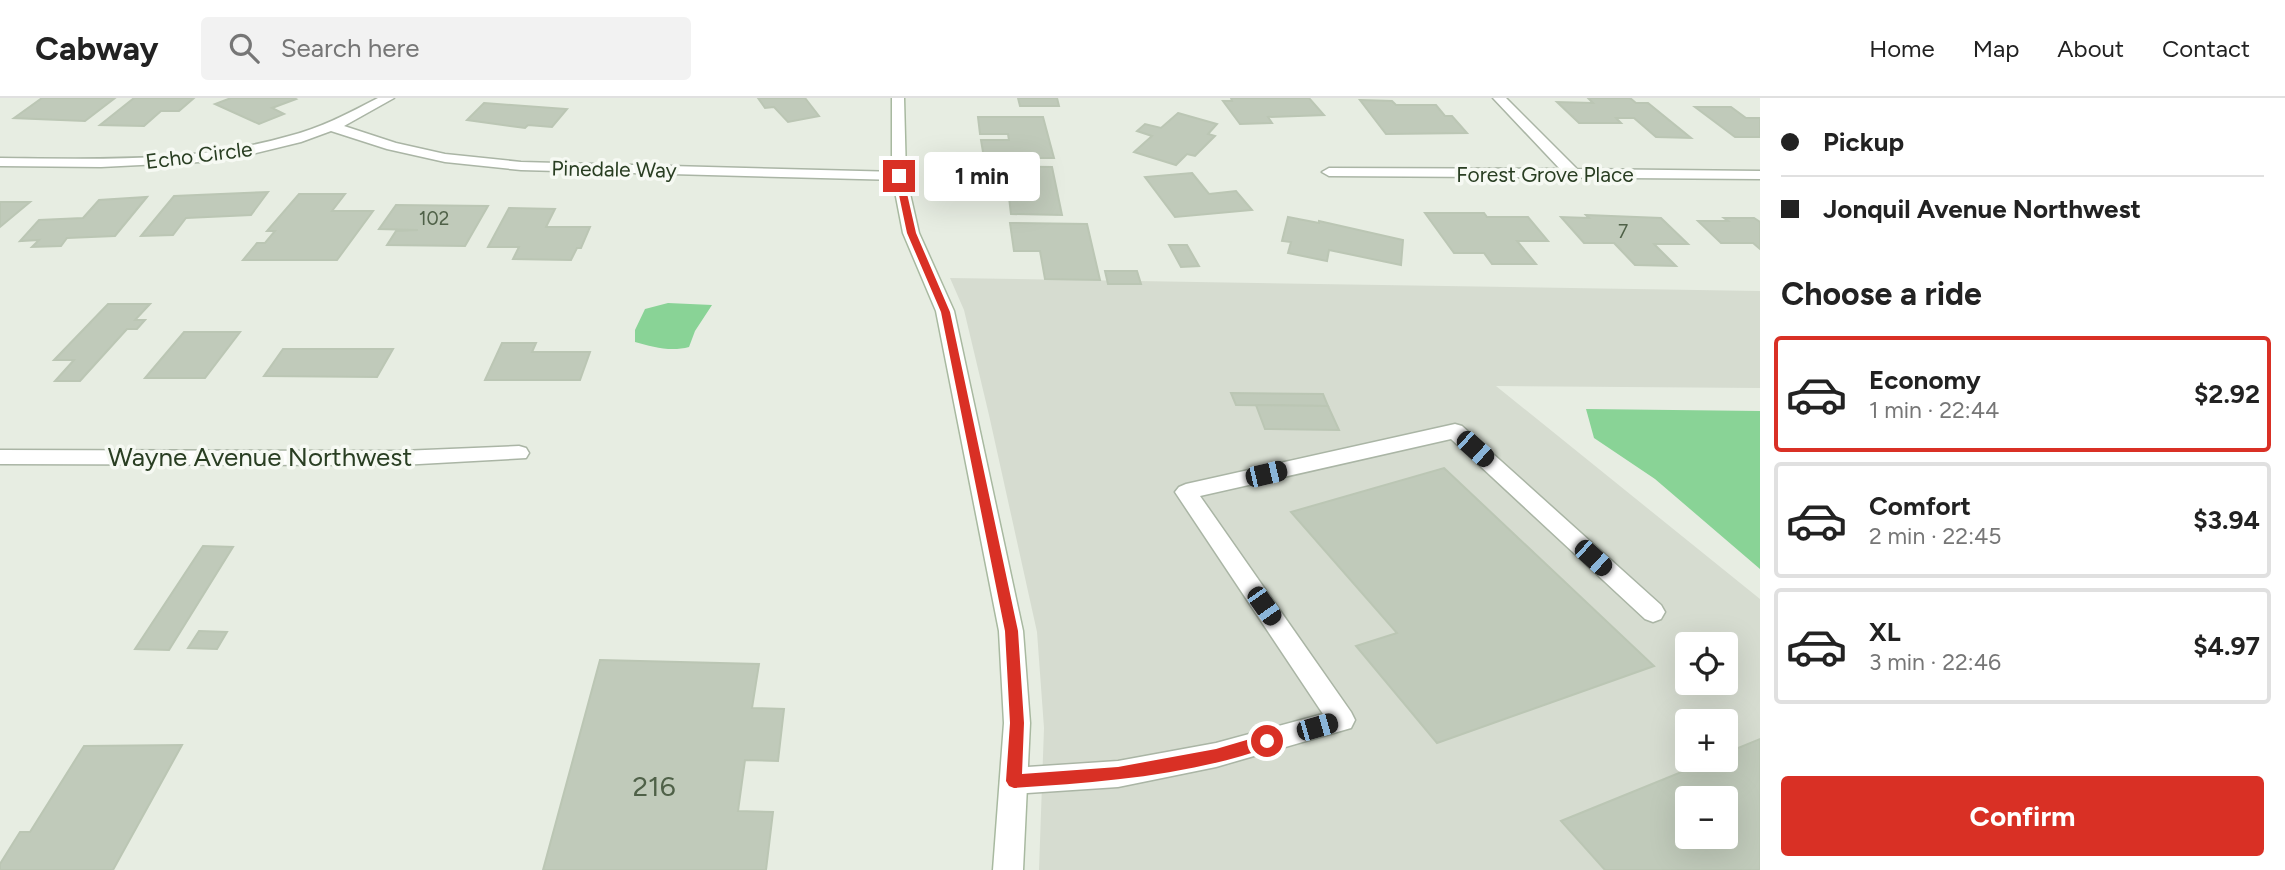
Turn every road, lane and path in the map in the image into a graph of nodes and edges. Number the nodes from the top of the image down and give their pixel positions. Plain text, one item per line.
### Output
1 (388, 98) edge
2 (898, 98) edge
3 (1499, 98) edge
4 (334, 127) junction
5 (0, 162) edge
6 (1329, 172) dead end
7 (1573, 174) junction
8 (899, 176) junction
9 (1760, 176) edge
10 (519, 453) dead end
11 (0, 457) edge
12 (1653, 612) dead end
13 (1014, 781) junction
14 (1008, 870) edge

1 - 4 street, Echo Circle
2 - 8 street
3 - 7 street
4 - 5 street, Echo Circle
4 - 8 street, Pinedale Way
6 - 7 street, Forest Grove Place
7 - 9 street, Forest Grove Place
8 - 13 street
10 - 11 street, Wayne Avenue Northwest
12 - 13 street
13 - 14 street

